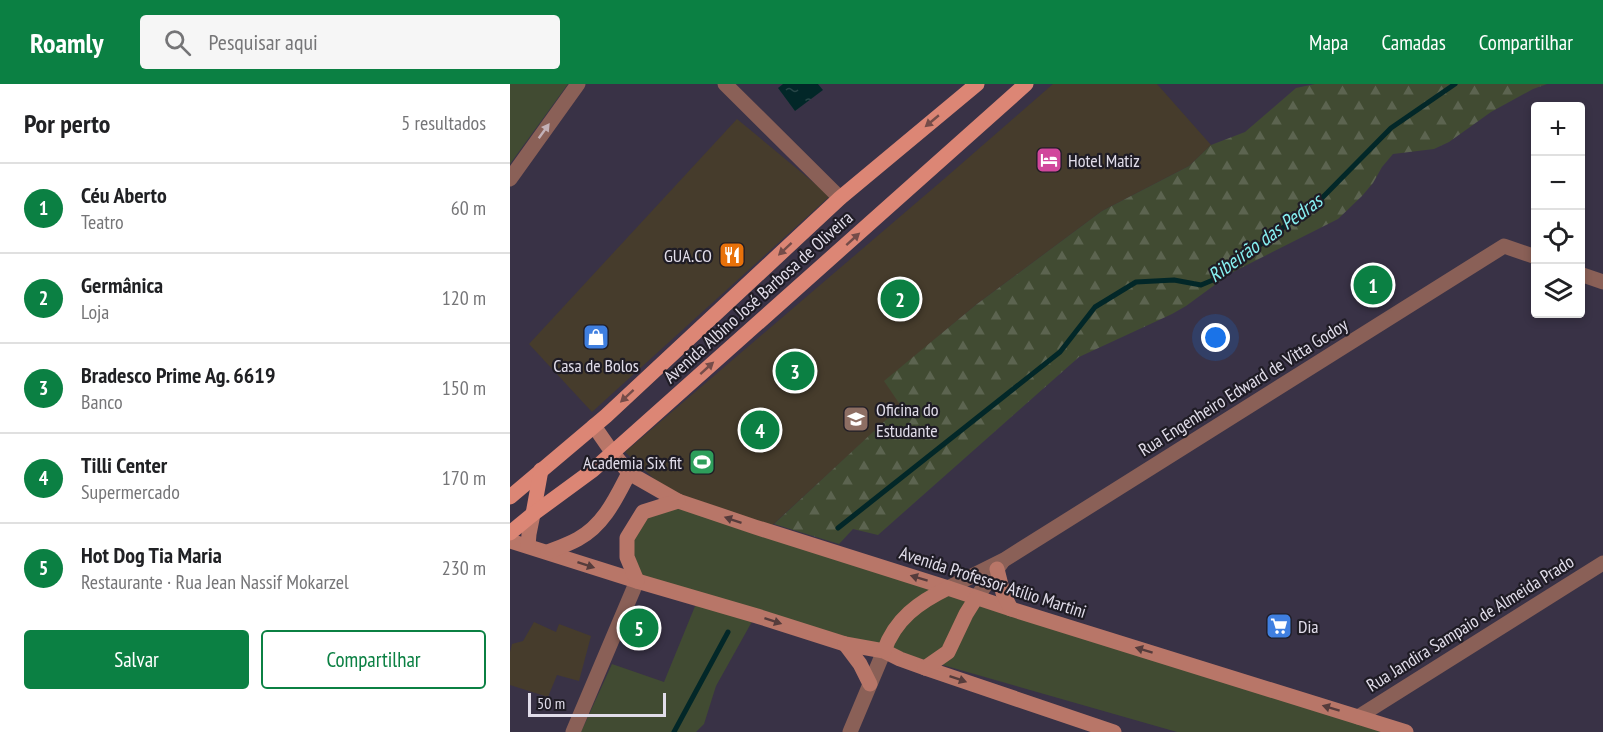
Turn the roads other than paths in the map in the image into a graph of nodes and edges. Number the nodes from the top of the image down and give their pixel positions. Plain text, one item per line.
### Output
1 (578, 84) edge
2 (725, 84) edge
3 (978, 84) edge
4 (1026, 84) edge
5 (510, 179) edge
6 (840, 198) junction
7 (1531, 255) edge
8 (1585, 275) edge
9 (1603, 281) edge
10 (594, 426) junction
11 (612, 452) junction
12 (541, 470) junction
13 (629, 473) junction
14 (510, 497) edge
15 (678, 501) junction
16 (533, 514) junction
17 (510, 533) edge
18 (510, 541) edge
19 (528, 546) junction
20 (548, 552) junction
21 (1603, 563) edge
22 (1000, 564) junction
23 (637, 581) junction
24 (948, 588) junction
25 (976, 598) junction
26 (1011, 609) junction
27 (845, 644) junction
28 (884, 651) junction
29 (926, 668) junction
30 (870, 684) junction
31 (1358, 717) junction
32 (573, 732) edge
33 (850, 732) edge
34 (1114, 732) edge
35 (1406, 732) edge

5 -> 1 street
2 - 6 street
3 -> 6 main road, Avenida Albino José Barbosa de Oliveira
11 -> 4 main road, Avenida Albino José Barbosa de Oliveira
6 -> 10 main road, Avenida Albino José Barbosa de Oliveira
7 - 22 street, Rua Engenheiro Edward de Vitta Godoy
8 - 9 street
10 - 11 main road, Avenida Professor Atílio Martini
10 - 12 main road, Avenida Albino José Barbosa de Oliveira
11 - 13 main road, Avenida Professor Atílio Martini
11 - 16 main road, Avenida Albino José Barbosa de Oliveira
12 - 14 main road, Avenida Albino José Barbosa de Oliveira
12 - 16 main road
13 - 15 main road, Avenida Professor Atílio Martini
13 - 20 main road
15 - 23 main road
24 -> 15 main road, Avenida Professor Atílio Martini
16 - 17 main road, Avenida Albino José Barbosa de Oliveira
16 - 19 main road
18 - 19 main road
19 - 20 main road
20 -> 23 main road
21 - 31 street, Rua Jandira Sampaio de Almeida Prado
22 - 24 street, Rua Engenheiro Edward de Vitta Godoy
22 - 25 street, Rua Engenheiro Edward de Vitta Godoy
22 - 26 main road
23 -> 27 main road
23 - 32 street
24 - 25 main road, Avenida Professor Atílio Martini
24 - 28 main road
25 - 26 main road, Avenida Professor Atílio Martini
25 - 29 main road
31 -> 26 main road, Avenida Professor Atílio Martini
27 - 28 main road
27 - 30 main road
28 - 29 main road
28 - 30 street
29 -> 34 main road
30 - 33 street
31 - 35 main road, Avenida Professor Atílio Martini

